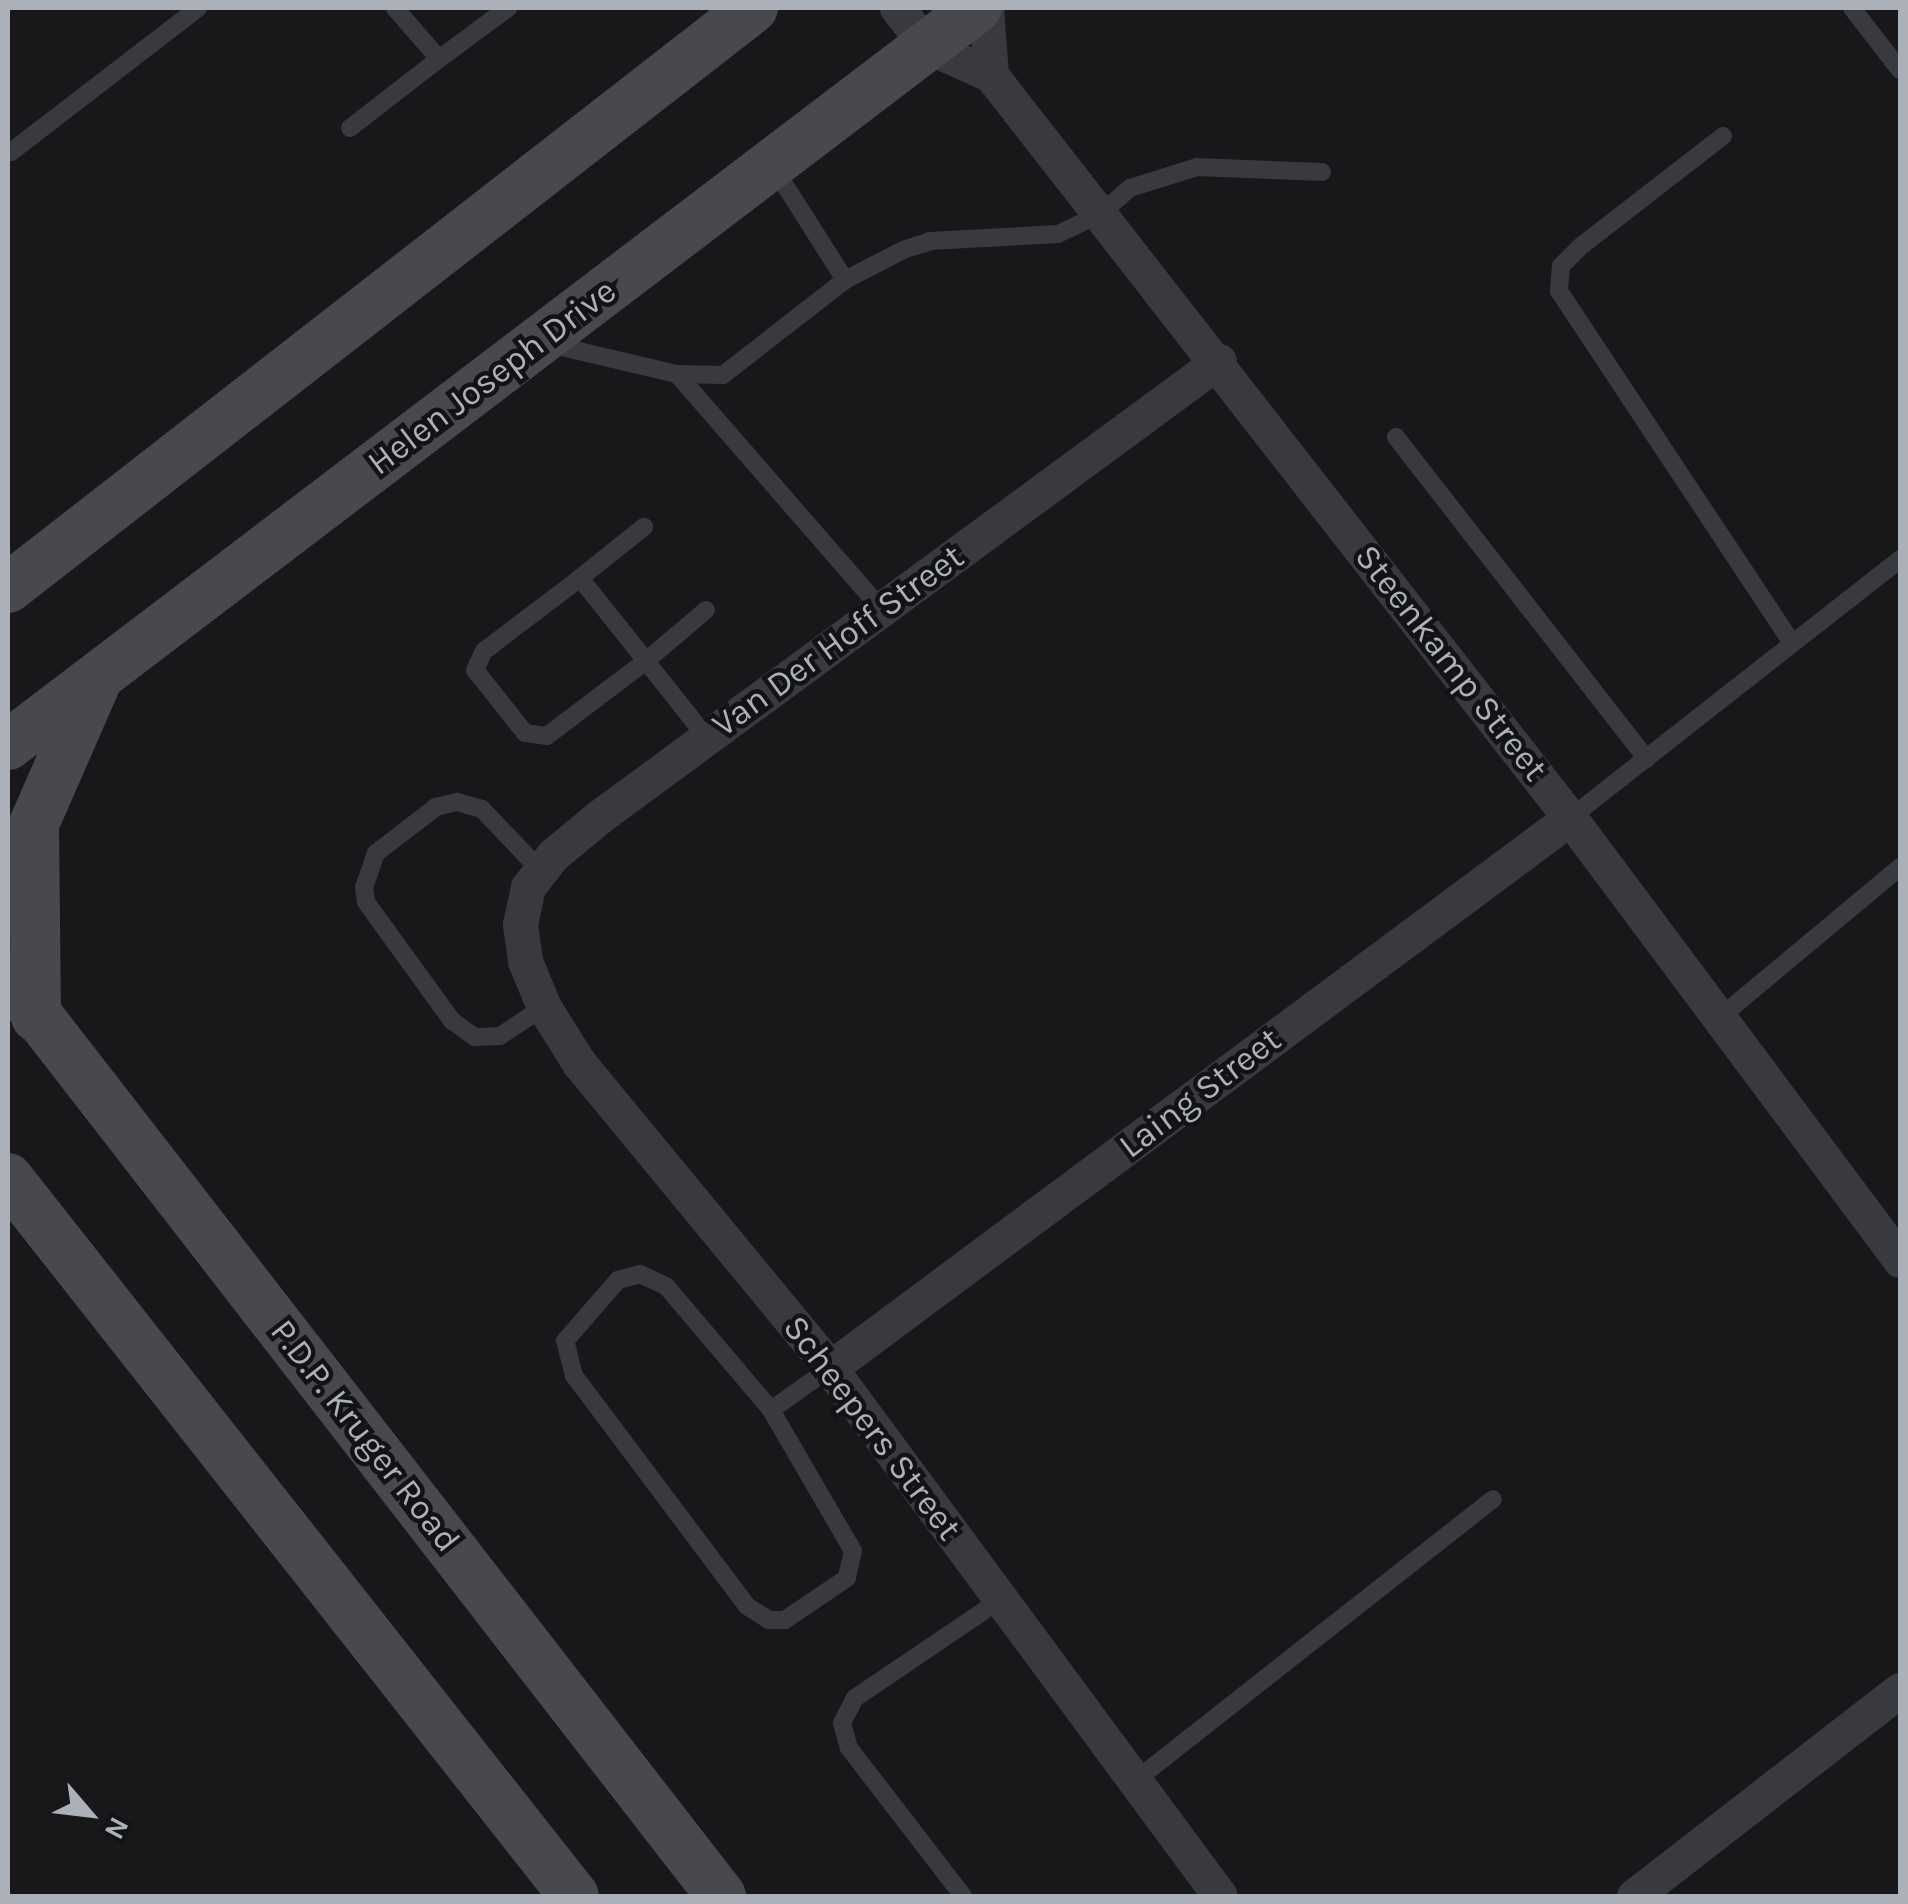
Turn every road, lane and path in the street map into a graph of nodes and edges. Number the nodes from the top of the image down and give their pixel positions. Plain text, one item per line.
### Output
1 (198, 8) edge
2 (395, 8) edge
3 (508, 8) edge
4 (753, 8) edge
5 (976, 8) edge
6 (986, 8) edge
7 (1852, 8) edge
8 (912, 27) edge
9 (439, 59) junction
10 (1900, 70) edge
11 (991, 75) junction
12 (350, 128) dead end
13 (1722, 136) dead end
14 (11, 152) dead end
15 (772, 164) junction
16 (1322, 172) dead end
17 (1100, 214) junction
18 (845, 280) junction
19 (539, 342) junction
20 (1219, 361) junction
21 (678, 374) junction
22 (1396, 437) dead end
23 (644, 526) dead end
24 (1900, 559) edge
25 (580, 578) junction
26 (8, 587) edge
27 (706, 610) dead end
28 (881, 610) junction
29 (1792, 642) junction
30 (646, 661) junction
31 (100, 674) junction
32 (706, 738) junction
33 (8, 745) edge
34 (1647, 759) junction
35 (1570, 818) junction
36 (1900, 867) edge
37 (540, 871) junction
38 (525, 961) joint
39 (22, 997) edge
40 (544, 1007) junction
41 (1719, 1018) junction
42 (8, 1178) edge
43 (1900, 1260) edge
44 (830, 1368) junction
45 (771, 1410) junction
46 (1493, 1499) dead end
47 (1001, 1599) junction
48 (1900, 1690) edge
49 (1136, 1780) junction
50 (574, 1896) edge
51 (720, 1896) edge
52 (964, 1896) edge
53 (1220, 1896) edge
54 (1634, 1896) edge

1 - 14 lane
2 - 9 lane
3 - 9 lane
4 - 26 street
5 - 8 street, Helen Joseph Drive
6 - 11 street
7 - 10 lane
8 - 11 street, Steenkamp Street
8 - 15 street, Helen Joseph Drive
9 - 12 lane
11 - 17 street, Steenkamp Street
13 - 29 lane
15 - 18 lane
15 - 19 street, Helen Joseph Drive
16 - 17 lane
17 - 18 lane
17 - 20 street, Steenkamp Street
18 - 21 lane
19 - 21 lane
19 - 31 street, Helen Joseph Drive
20 - 28 street, Van Der Hoff Street
20 - 35 street, Steenkamp Street
21 - 28 lane
22 - 34 lane
23 - 25 lane
24 - 29 lane
25 - 30 lane
25 - 30 lane
27 - 30 lane
28 - 32 street, Van Der Hoff Street
29 - 34 lane
30 - 32 lane
31 - 33 street, Helen Joseph Drive
31 - 39 street
32 - 37 street, Van Der Hoff Street
34 - 35 lane
35 - 41 street, Steenkamp Street
35 - 44 street, Laing Street
36 - 41 lane
37 - 38 street, Van Der Hoff Street
37 - 40 lane
38 - 40 street, Scheepers Street
39 - 51 street, P.D.P. Kruger Road
40 - 44 street, Scheepers Street
41 - 43 street, Steenkamp Street
42 - 50 street
44 - 45 lane
44 - 47 street, Scheepers Street
45 - 45 lane
46 - 49 lane
47 - 49 street, Scheepers Street
47 - 52 lane
48 - 54 street
49 - 53 street, Scheepers Street

